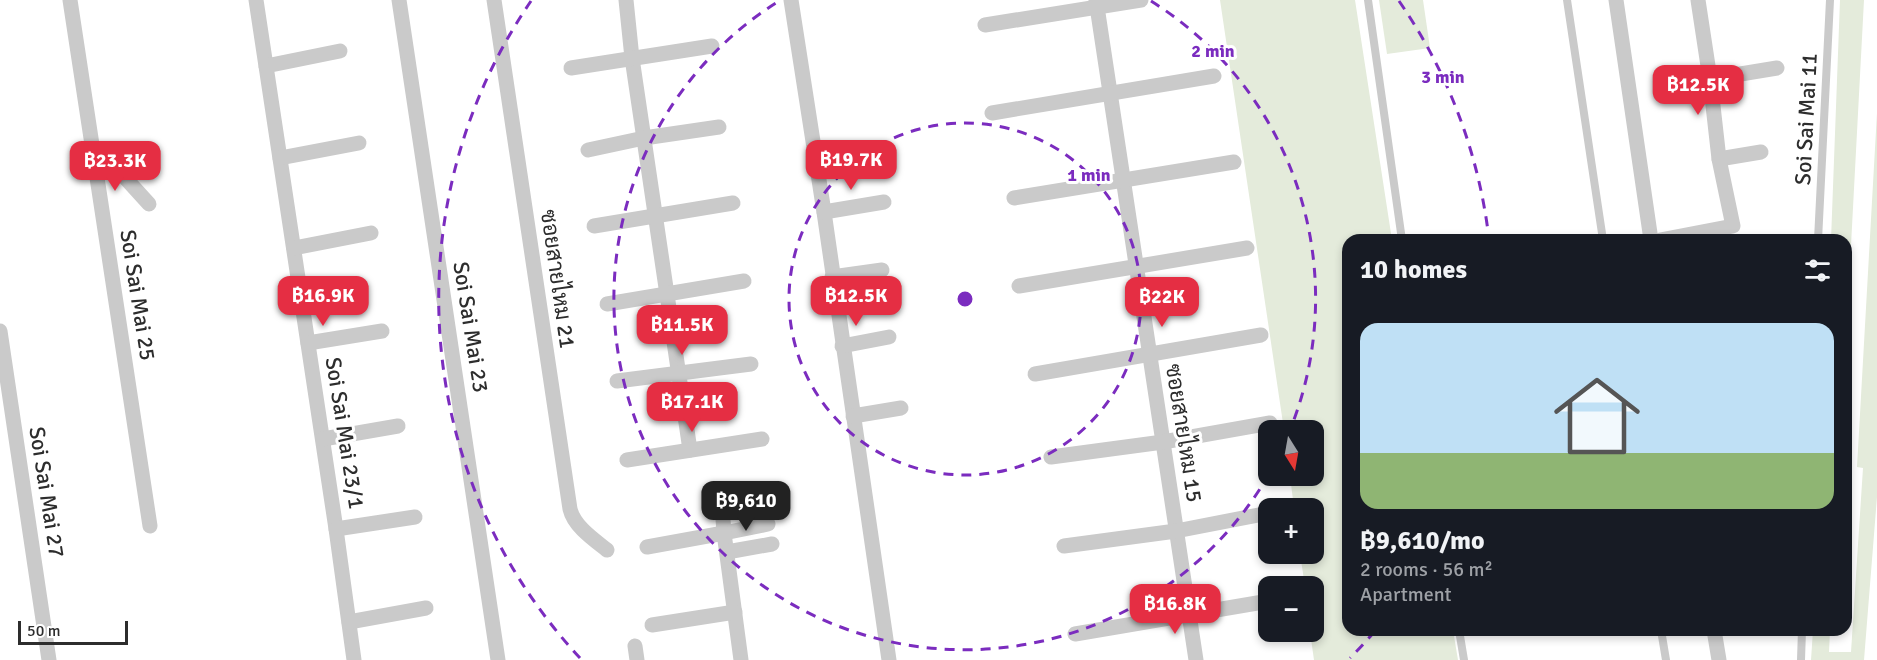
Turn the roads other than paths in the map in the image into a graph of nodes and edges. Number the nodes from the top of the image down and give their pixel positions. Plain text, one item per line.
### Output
1 (70, 0) edge
2 (256, 0) edge
3 (399, 0) edge
4 (494, 0) edge
5 (626, 0) edge
6 (791, 0) edge
7 (1141, 0) edge
8 (1368, 0) edge
9 (1567, 0) edge
10 (1616, 0) edge
11 (1701, 0) edge
12 (1830, 0) edge
13 (1096, 4) edge
14 (985, 25) dead end
15 (711, 46) dead end
16 (340, 51) dead end
17 (632, 58) junction
18 (266, 66) junction
19 (571, 68) dead end
20 (1777, 68) dead end
21 (1214, 76) dead end
22 (1710, 79) junction
23 (1110, 93) junction
24 (992, 113) dead end
25 (719, 127) dead end
26 (644, 138) junction
27 (359, 143) dead end
28 (588, 150) dead end
29 (1761, 152) dead end
30 (280, 158) junction
31 (1719, 159) junction
32 (95, 161) junction
33 (1234, 162) dead end
34 (1123, 180) junction
35 (1014, 198) dead end
36 (884, 202) dead end
37 (733, 203) dead end
38 (149, 204) dead end
39 (824, 212) junction
40 (655, 216) junction
41 (594, 226) dead end
42 (371, 233) dead end
43 (1401, 234) edge
44 (1602, 234) edge
45 (1650, 234) edge
46 (1691, 234) edge
47 (1818, 234) edge
48 (294, 248) junction
49 (1247, 248) dead end
50 (1136, 267) junction
51 (882, 270) dead end
52 (832, 277) junction
53 (744, 281) dead end
54 (1019, 286) dead end
55 (667, 293) junction
56 (607, 304) dead end
57 (0, 331) edge
58 (382, 331) dead end
59 (1261, 335) dead end
60 (889, 337) dead end
61 (308, 343) junction
62 (842, 346) junction
63 (1149, 354) junction
64 (751, 364) dead end
65 (678, 373) junction
66 (1035, 374) dead end
67 (617, 381) dead end
68 (901, 408) dead end
69 (853, 416) junction
70 (1258, 425) edge
71 (398, 426) dead end
72 (762, 438) dead end
73 (323, 440) junction
74 (1163, 442) junction
75 (690, 450) junction
76 (1051, 457) dead end
77 (627, 460) dead end
78 (1258, 515) edge
79 (415, 517) dead end
80 (768, 524) dead end
81 (150, 526) dead end
82 (723, 526) junction
83 (336, 529) junction
84 (1176, 531) junction
85 (772, 544) dead end
86 (647, 546) dead end
87 (1064, 546) dead end
88 (607, 550) dead end
89 (726, 552) junction
90 (1258, 603) edge
91 (426, 608) dead end
92 (735, 612) junction
93 (1189, 616) junction
94 (349, 622) junction
95 (652, 625) dead end
96 (1075, 634) dead end
97 (1460, 636) edge
98 (1663, 636) edge
99 (1715, 636) edge
100 (1802, 636) edge
101 (49, 660) edge
102 (354, 660) edge
103 (498, 660) edge
104 (741, 660) edge
105 (889, 660) edge
106 (1196, 660) edge
107 (1464, 660) edge
108 (1666, 660) edge
109 (1719, 660) edge
110 (1801, 660) edge

1 - 32 street, Soi Sai Mai 25
2 - 18 street, Soi Sai Mai 23/1
3 - 103 street, Soi Sai Mai 23
4 - 88 street, ซอยสายไหม 21
5 - 17 street
6 - 39 street
7 - 13 street
8 - 43 lane
9 - 44 lane
10 - 45 street
11 - 22 street
12 - 47 lane, Soi Sai Mai 11
13 - 14 street
13 - 23 street, ซอยสายไหม 15
15 - 17 street
16 - 18 street
17 - 19 street
17 - 26 street
18 - 30 street, Soi Sai Mai 23/1
20 - 22 street
21 - 23 street
22 - 31 street
23 - 24 street
23 - 34 street, ซอยสายไหม 15
25 - 26 street
26 - 28 street
26 - 40 street
27 - 30 street
29 - 31 street
30 - 48 street, Soi Sai Mai 23/1
31 - 46 street
32 - 38 street
32 - 81 street, Soi Sai Mai 25
33 - 34 street
34 - 35 street
34 - 50 street, ซอยสายไหม 15
36 - 39 street
37 - 40 street
39 - 52 street
40 - 41 street
40 - 55 street
42 - 48 street
48 - 61 street, Soi Sai Mai 23/1
49 - 50 street
50 - 54 street
50 - 63 street, ซอยสายไหม 15
51 - 52 street
52 - 62 street
53 - 55 street
55 - 56 street
55 - 65 street
57 - 101 street, Soi Sai Mai 27
58 - 61 street
59 - 63 street
60 - 62 street
61 - 73 street, Soi Sai Mai 23/1
62 - 69 street
63 - 66 street
63 - 74 street, ซอยสายไหม 15
64 - 65 street
65 - 67 street
65 - 75 street
68 - 69 street
69 - 105 street
70 - 74 street
71 - 73 street
72 - 75 street
73 - 83 street, Soi Sai Mai 23/1
74 - 76 street
74 - 84 street, ซอยสายไหม 15
75 - 77 street
78 - 84 street
79 - 83 street
80 - 82 street
82 - 86 street
82 - 89 street
83 - 94 street, Soi Sai Mai 23/1
84 - 87 street
84 - 93 street, ซอยสายไหม 15
85 - 89 street
89 - 92 street
90 - 93 street
91 - 94 street
92 - 95 street
92 - 104 street
93 - 96 street
93 - 106 street, ซอยสายไหม 15
94 - 102 street, Soi Sai Mai 23/1
97 - 107 lane
98 - 108 lane
99 - 109 street
100 - 110 lane

